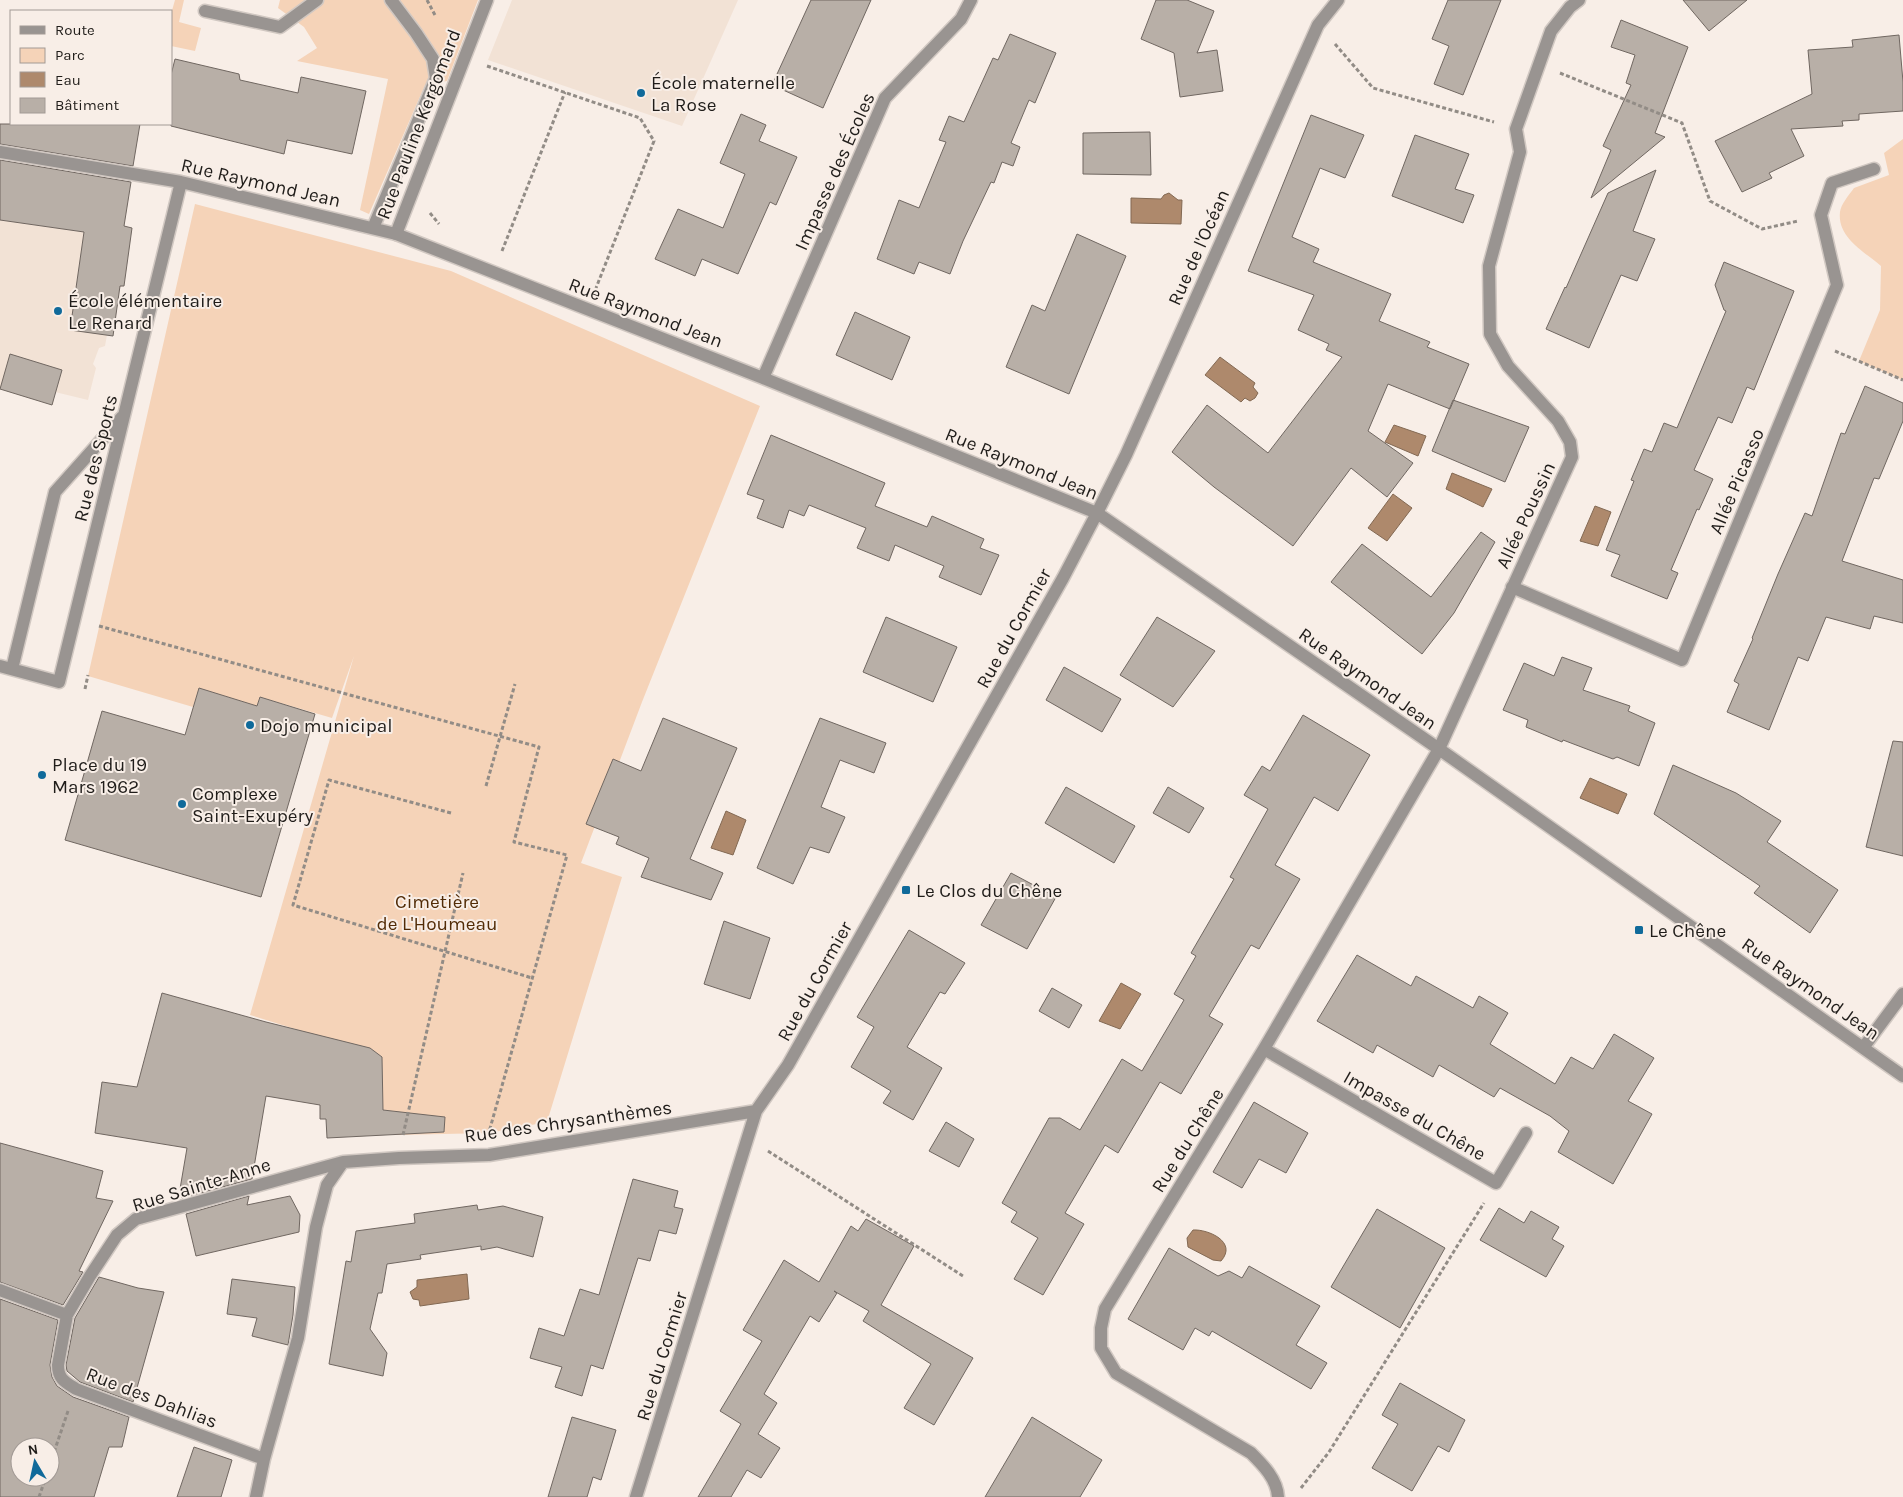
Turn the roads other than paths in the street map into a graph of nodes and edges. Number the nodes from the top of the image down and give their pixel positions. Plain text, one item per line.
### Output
1 (317, 0) edge
2 (391, 0) edge
3 (487, 0) edge
4 (971, 0) edge
5 (1338, 0) edge
6 (1579, 0) edge
7 (205, 12) dead end
8 (0, 152) edge
9 (1874, 169) dead end
10 (181, 182) junction
11 (373, 228) junction
12 (396, 234) junction
13 (763, 378) junction
14 (124, 416) junction
15 (1097, 513) junction
16 (1512, 587) junction
17 (6, 667) edge
18 (1439, 749) junction
19 (1903, 994) edge
20 (1863, 1048) junction
21 (1264, 1049) junction
22 (1903, 1076) edge
23 (756, 1111) junction
24 (1526, 1133) dead end
25 (343, 1162) junction
26 (0, 1290) edge
27 (67, 1315) junction
28 (264, 1459) junction
29 (256, 1497) edge
30 (636, 1497) edge
31 (1278, 1497) edge

1 - 7 street
2 - 11 street
3 - 12 street, Rue Pauline Kergomard
4 - 13 street, Impasse des Écoles
5 - 15 street, Rue de l'Océan
6 - 16 street, Allée Poussin
8 - 10 street, Rue Raymond Jean
9 - 16 street, Allée Picasso
10 - 11 street, Rue Raymond Jean
10 - 14 street, Rue des Sports
11 - 12 street, Rue Raymond Jean
12 - 13 street, Rue Raymond Jean
13 - 15 street, Rue Raymond Jean
14 - 17 street
14 - 17 street, Rue des Sports
15 - 18 street, Rue Raymond Jean
15 - 23 street, Rue du Cormier
16 - 18 street, Allée Poussin
18 - 20 street, Rue Raymond Jean
18 - 21 street, Rue du Chêne
19 - 20 street
20 - 22 street, Rue Raymond Jean
21 - 24 street, Impasse du Chêne
21 - 31 street, Rue du Chêne
23 - 25 street, Rue des Chrysanthèmes
23 - 30 street, Rue du Cormier
25 - 27 street, Rue Sainte-Anne
25 - 28 street
26 - 27 street
27 - 28 street, Rue des Dahlias
28 - 29 street

